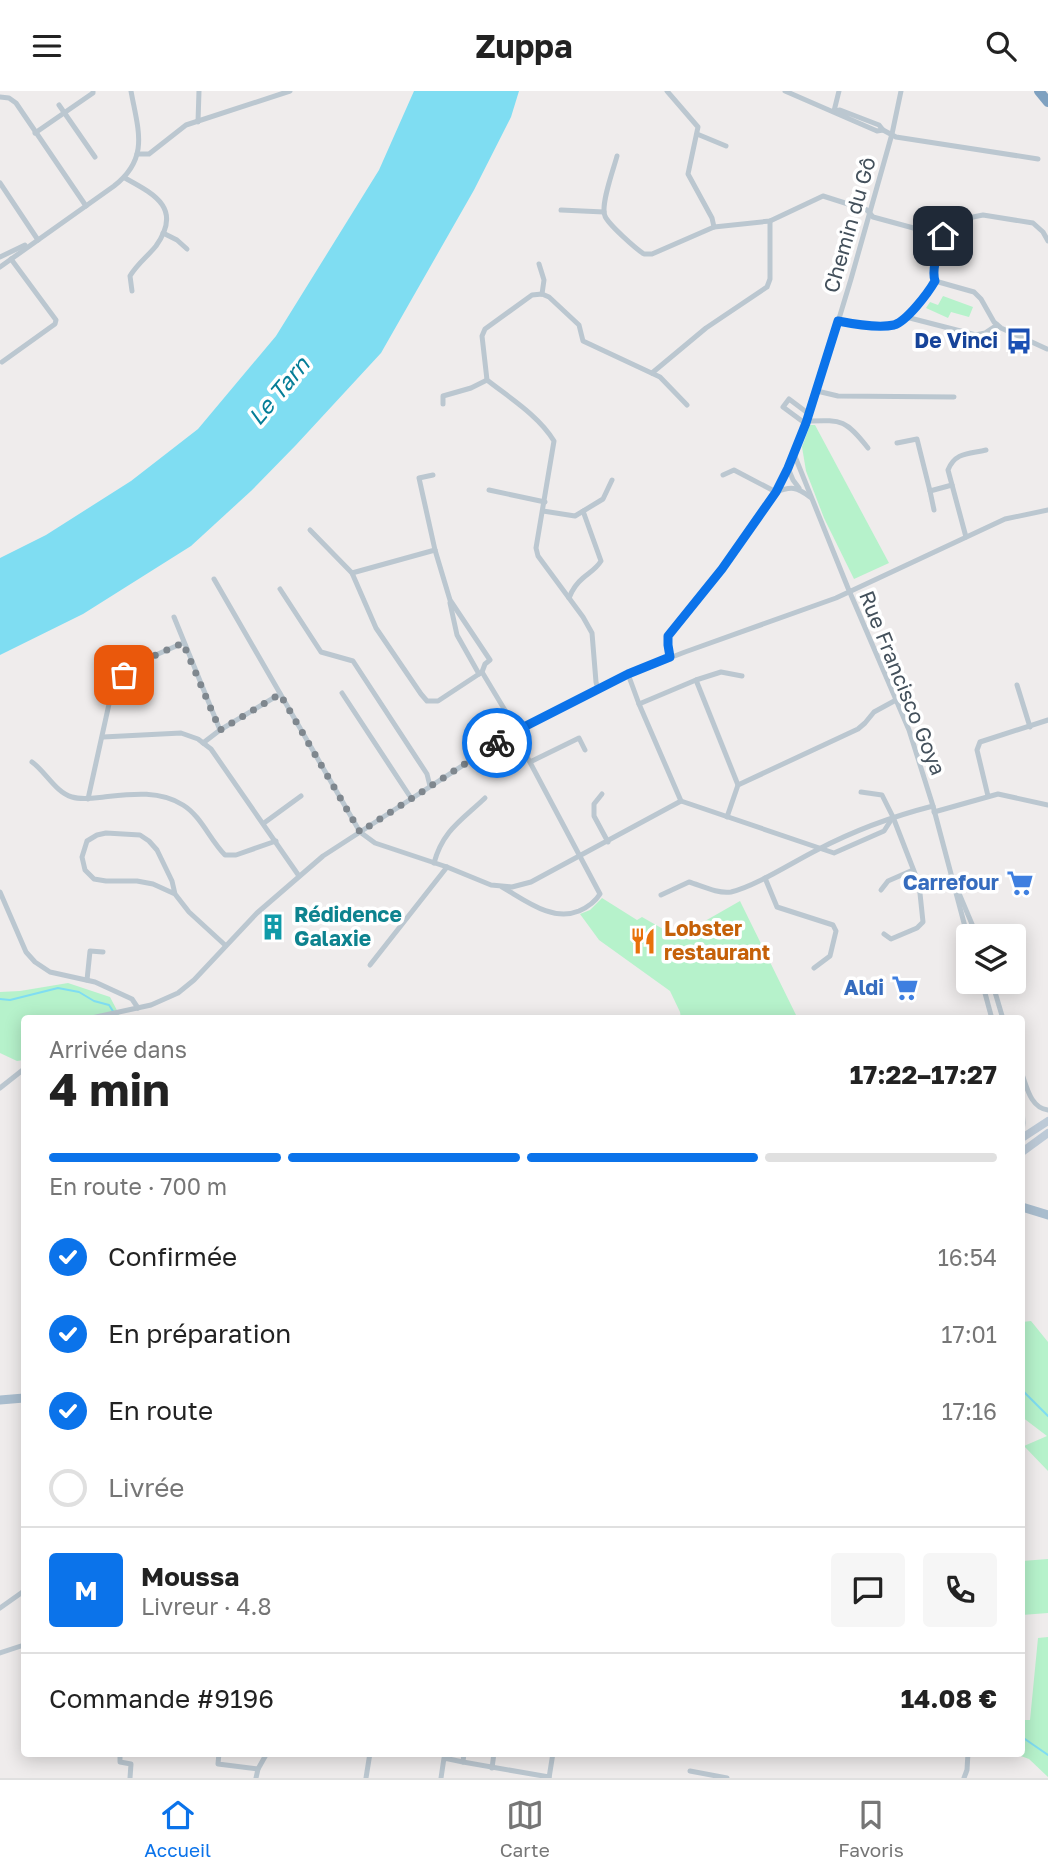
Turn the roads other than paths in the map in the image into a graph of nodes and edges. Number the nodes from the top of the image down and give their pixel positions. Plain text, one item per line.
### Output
1 (93, 91) edge
2 (131, 91) edge
3 (199, 91) edge
4 (290, 91) edge
5 (667, 91) edge
6 (785, 91) edge
7 (839, 91) edge
8 (901, 91) edge
9 (1039, 91) edge
10 (1, 98) edge
11 (1048, 102) edge
12 (59, 105) dead end
13 (834, 111) junction
14 (64, 113) junction
15 (198, 122) junction
16 (35, 133) junction
17 (697, 134) junction
18 (892, 134) junction
19 (726, 146) dead end
20 (138, 154) junction
21 (617, 156) dead end
22 (95, 157) dead end
23 (1038, 159) dead end
24 (125, 177) junction
25 (1, 181) edge
26 (86, 206) junction
27 (561, 210) dead end
28 (604, 212) junction
29 (870, 213) junction
30 (770, 221) junction
31 (714, 227) junction
32 (163, 233) junction
33 (943, 236) junction
34 (38, 240) junction
35 (1048, 241) edge
36 (187, 249) dead end
37 (0, 257) edge
38 (11, 259) junction
39 (540, 264) dead end
40 (0, 267) edge
41 (935, 281) junction
42 (132, 291) dead end
43 (542, 294) junction
44 (906, 317) junction
45 (838, 321) junction
46 (997, 325) junction
47 (1048, 348) edge
48 (2, 362) dead end
49 (652, 373) junction
50 (487, 380) junction
51 (817, 391) junction
52 (954, 397) dead end
53 (443, 404) dead end
54 (687, 405) dead end
55 (809, 414) junction
56 (806, 422) junction
57 (897, 443) dead end
58 (868, 448) dead end
59 (986, 450) dead end
60 (793, 454) junction
61 (788, 468) junction
62 (433, 475) dead end
63 (723, 475) dead end
64 (612, 480) dead end
65 (951, 485) junction
66 (799, 488) junction
67 (489, 490) dead end
68 (930, 491) junction
69 (776, 492) junction
70 (810, 496) junction
71 (545, 502) junction
72 (934, 510) dead end
73 (1048, 510) edge
74 (543, 511) junction
75 (583, 511) junction
76 (310, 530) dead end
77 (966, 537) junction
78 (435, 550) junction
79 (352, 573) junction
80 (214, 579) dead end
81 (280, 589) dead end
82 (849, 592) junction
83 (569, 597) junction
84 (450, 600) junction
85 (174, 617) dead end
86 (183, 643) junction
87 (670, 657) junction
88 (481, 673) junction
89 (628, 674) junction
90 (742, 676) dead end
91 (696, 680) junction
92 (1017, 685) dead end
93 (598, 689) junction
94 (342, 693) dead end
95 (280, 694) junction
96 (896, 700) junction
97 (639, 704) junction
98 (1048, 720) edge
99 (1030, 727) junction
100 (220, 730) junction
101 (516, 731) junction
102 (103, 737) junction
103 (203, 743) junction
104 (585, 750) dead end
105 (32, 762) dead end
106 (530, 762) junction
107 (738, 785) junction
108 (430, 786) junction
109 (861, 792) dead end
110 (602, 794) dead end
111 (301, 796) dead end
112 (988, 796) junction
113 (485, 798) dead end
114 (88, 799) junction
115 (411, 799) junction
116 (681, 801) junction
117 (1048, 805) edge
118 (933, 809) junction
119 (727, 817) junction
120 (893, 817) junction
121 (264, 824) junction
122 (360, 832) junction
123 (276, 841) junction
124 (608, 842) junction
125 (821, 848) junction
126 (581, 856) junction
127 (434, 863) junction
128 (447, 867) junction
129 (913, 870) junction
130 (299, 876) junction
131 (765, 878) junction
132 (955, 885) junction
133 (500, 886) junction
134 (881, 890) dead end
135 (0, 892) edge
136 (175, 894) junction
137 (662, 895) dead end
138 (964, 924) edge
139 (972, 924) edge
140 (884, 934) dead end
141 (225, 945) junction
142 (103, 952) dead end
143 (370, 965) dead end
144 (814, 968) dead end
145 (87, 980) junction
146 (985, 994) edge
147 (996, 994) edge
148 (138, 1008) junction
149 (104, 1015) edge
150 (991, 1015) edge
151 (1002, 1015) edge
152 (21, 1071) edge
153 (1025, 1083) edge
154 (0, 1088) edge
155 (1048, 1110) edge
156 (1048, 1121) edge
157 (1048, 1133) edge
158 (1025, 1136) edge
159 (1025, 1150) edge
160 (1025, 1208) edge
161 (1025, 1214) edge
162 (1048, 1215) edge
163 (1048, 1220) edge
164 (21, 1398) edge
165 (0, 1401) edge
166 (21, 1593) edge
167 (0, 1608) edge
168 (21, 1646) edge
169 (0, 1653) edge
170 (120, 1757) edge
171 (219, 1757) edge
172 (265, 1757) edge
173 (369, 1757) edge
174 (464, 1757) edge
175 (493, 1757) edge
176 (552, 1757) edge
177 (968, 1757) edge
178 (463, 1762) junction
179 (492, 1768) junction
180 (258, 1769) junction
181 (690, 1771) dead end
182 (549, 1777) edge
183 (130, 1778) edge
184 (256, 1778) edge
185 (366, 1778) edge
186 (441, 1778) edge
187 (729, 1778) edge
188 (964, 1778) edge

1 - 14 street
2 - 20 street
3 - 15 street
4 - 15 street
5 - 17 street
6 - 13 street
7 - 13 street
8 - 18 street, Chemin du Gô
9 - 11 highway
10 - 16 street
12 - 14 street
13 - 18 street
14 - 16 street
14 - 22 street
15 - 20 street
16 - 26 street
17 - 19 street
17 - 31 street
18 - 23 street
18 - 29 street, Chemin du Gô
20 - 24 street
21 - 28 street
24 - 26 street
24 - 32 street
25 - 34 street
26 - 34 street
27 - 28 street
28 - 31 street
29 - 30 street
29 - 33 street
29 - 45 street, Chemin du Gô
30 - 31 street
30 - 49 street
32 - 36 street
32 - 42 street
33 - 35 street
33 - 41 street
34 - 37 street
34 - 38 street
38 - 40 street
38 - 48 street
39 - 43 street
41 - 44 street
41 - 46 street
43 - 49 street
43 - 50 street
44 - 45 street
44 - 46 street
45 - 51 street, Chemin du Gô
46 - 47 street
49 - 54 street
50 - 53 street
50 - 71 street
51 - 52 street
51 - 55 street, Chemin du Gô
55 - 56 street, Chemin du Gô
55 - 56 street
56 - 58 street
56 - 60 street, Chemin du Gô
57 - 68 street
59 - 65 street
60 - 61 street, Chemin du Gô
60 - 70 street, Rue Francisco Goya
61 - 66 street
61 - 69 street, Chemin du Gô
62 - 78 street
63 - 69 street
64 - 75 street
65 - 68 street
65 - 77 street
66 - 69 street
66 - 70 street
67 - 71 street
68 - 72 street
69 - 87 street, Chemin du Gô
70 - 82 street, Rue Francisco Goya
71 - 74 street
73 - 77 street
74 - 75 street
74 - 83 street
75 - 83 street
76 - 79 street
77 - 82 street
78 - 79 street
78 - 84 street
79 - 88 street
80 - 95 street
81 - 108 street
82 - 87 street
82 - 96 street, Rue Francisco Goya
83 - 93 street
84 - 88 street
84 - 88 street
85 - 86 street
86 - 100 street
86 - 102 street
87 - 89 street
88 - 101 street
89 - 93 street
89 - 97 street
90 - 91 street
91 - 97 street
91 - 107 street
92 - 99 street
93 - 101 street
94 - 115 street
95 - 100 street
95 - 122 street
96 - 107 street
96 - 118 street, Rue Francisco Goya
97 - 116 street
98 - 99 street
99 - 112 street
100 - 103 street
101 - 106 street
101 - 108 street
102 - 103 street
102 - 114 street
103 - 121 street
104 - 106 street
105 - 114 street
106 - 126 street
107 - 119 street
108 - 115 street
109 - 120 street
110 - 124 street
111 - 121 street
112 - 117 street
112 - 118 street
113 - 127 street
114 - 123 street
115 - 122 street
116 - 119 street
116 - 124 street
118 - 120 street
118 - 132 street, Rue Francisco Goya
119 - 125 street
120 - 125 street
120 - 125 street
120 - 129 street
121 - 123 street
122 - 127 street
122 - 130 street
123 - 130 street
124 - 126 street
125 - 131 street
126 - 133 street
126 - 133 street
127 - 128 street
128 - 133 street
128 - 143 street
129 - 134 street
129 - 140 street
130 - 141 street
131 - 137 street
131 - 144 street
132 - 138 street, Rue Francisco Goya
132 - 139 street, Rue Francisco Goya
135 - 145 street
136 - 136 street
136 - 141 street
141 - 148 street
142 - 145 street
145 - 148 street
146 - 150 street
147 - 151 street
148 - 149 street
152 - 154 street
153 - 155 street
156 - 158 main road
157 - 159 main road
160 - 162 main road
161 - 163 main road
164 - 165 main road
166 - 167 street
168 - 169 street
170 - 183 street
171 - 180 street
172 - 180 street
173 - 185 street
174 - 178 street
175 - 179 street
176 - 182 street
177 - 188 street
178 - 179 street
178 - 186 street
179 - 182 street
180 - 184 street
181 - 187 street

